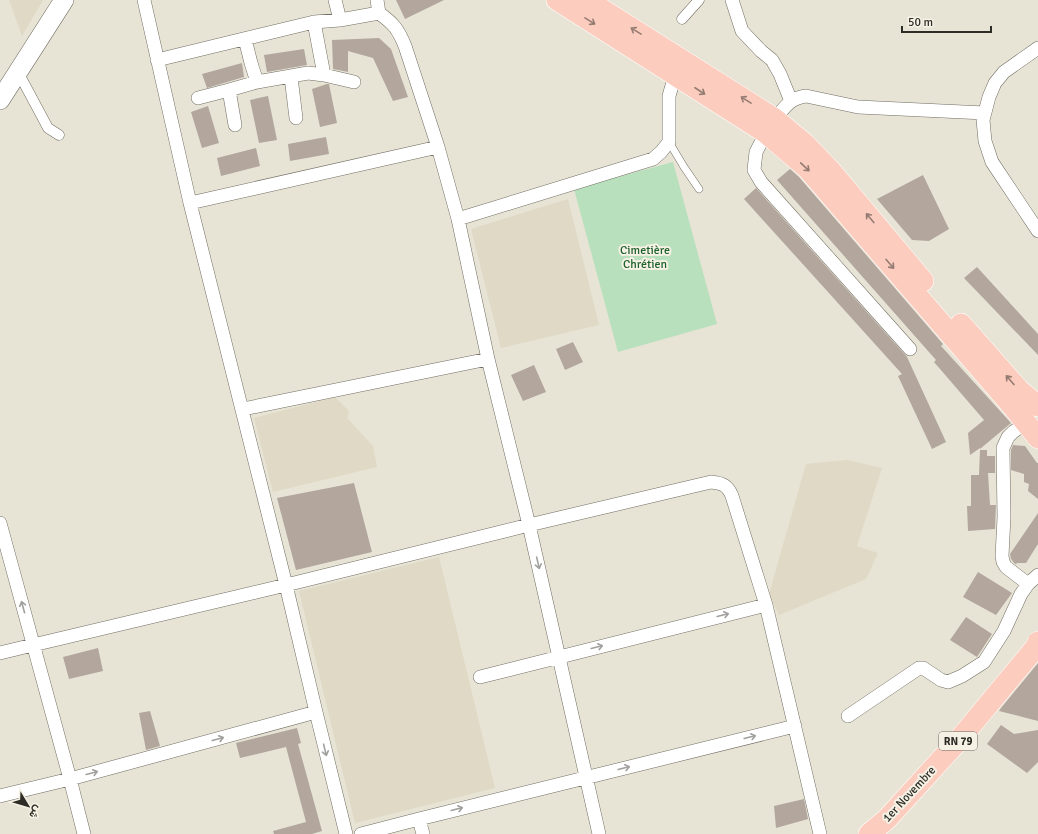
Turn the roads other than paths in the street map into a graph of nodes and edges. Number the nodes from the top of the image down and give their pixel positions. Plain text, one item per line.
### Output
1 (64, 0) edge
2 (144, 0) edge
3 (335, 0) edge
4 (557, 0) edge
5 (587, 0) edge
6 (699, 0) edge
7 (732, 0) edge
8 (378, 6) edge
9 (340, 20) junction
10 (682, 20) dead end
11 (314, 22) junction
12 (245, 39) junction
13 (1038, 48) edge
14 (157, 60) junction
15 (18, 72) junction
16 (324, 75) junction
17 (675, 75) junction
18 (291, 77) junction
19 (257, 82) junction
20 (354, 82) dead end
21 (229, 90) junction
22 (198, 98) dead end
23 (0, 100) edge
24 (791, 101) junction
25 (985, 114) junction
26 (296, 118) dead end
27 (235, 125) dead end
28 (770, 126) junction
29 (59, 135) dead end
30 (669, 142) junction
31 (438, 148) junction
32 (699, 189) dead end
33 (190, 203) junction
34 (458, 219) junction
35 (1038, 231) edge
36 (910, 349) dead end
37 (488, 359) junction
38 (243, 409) junction
39 (1034, 422) edge
40 (0, 523) edge
41 (529, 525) junction
42 (1038, 575) edge
43 (1028, 584) junction
44 (286, 585) junction
45 (766, 604) junction
46 (1038, 642) edge
47 (33, 644) junction
48 (0, 653) edge
49 (559, 656) junction
50 (480, 677) dead end
51 (316, 712) junction
52 (848, 716) dead end
53 (795, 726) junction
54 (586, 777) junction
55 (70, 779) junction
56 (0, 796) edge
57 (419, 819) junction
58 (84, 834) edge
59 (346, 834) edge
60 (361, 834) edge
61 (423, 834) edge
62 (599, 834) edge
63 (820, 834) edge
64 (869, 834) edge

1 - 15 main road
2 - 14 street
3 - 9 street
4 -> 17 main road
28 -> 5 main road
6 - 10 street
7 - 24 street
8 - 9 street
8 - 31 street
9 - 11 street
11 - 12 street
11 - 16 street
12 - 14 street
12 - 19 street
13 - 25 street
14 - 33 street
15 - 23 main road
15 - 29 street
16 - 18 street
16 - 20 street
17 -> 28 main road
17 - 30 street
18 - 19 street
18 - 26 street
19 - 21 street
21 - 22 street
21 - 27 street
24 - 25 street
24 - 28 street
25 - 35 street
28 - 36 street
28 - 39 main road
30 - 32 lane
30 - 34 street
31 - 33 street
31 - 34 street
33 - 38 street
34 - 37 street
37 - 38 street
37 - 41 street
38 - 44 street
39 - 43 street
47 -> 40 street
41 - 44 street
41 - 45 street
41 -> 49 street
42 - 43 street
43 - 52 street
44 - 47 street
44 - 51 street
49 -> 45 street
45 - 53 street
46 - 64 main road, 1er Novembre / RN 79
47 - 48 street
47 - 55 street
49 - 50 street
49 - 54 street
55 -> 51 street
51 -> 59 street
54 -> 53 street
53 - 63 street
57 -> 54 street
54 - 62 street
55 - 56 street
55 - 58 street
57 - 60 street
57 - 61 street

